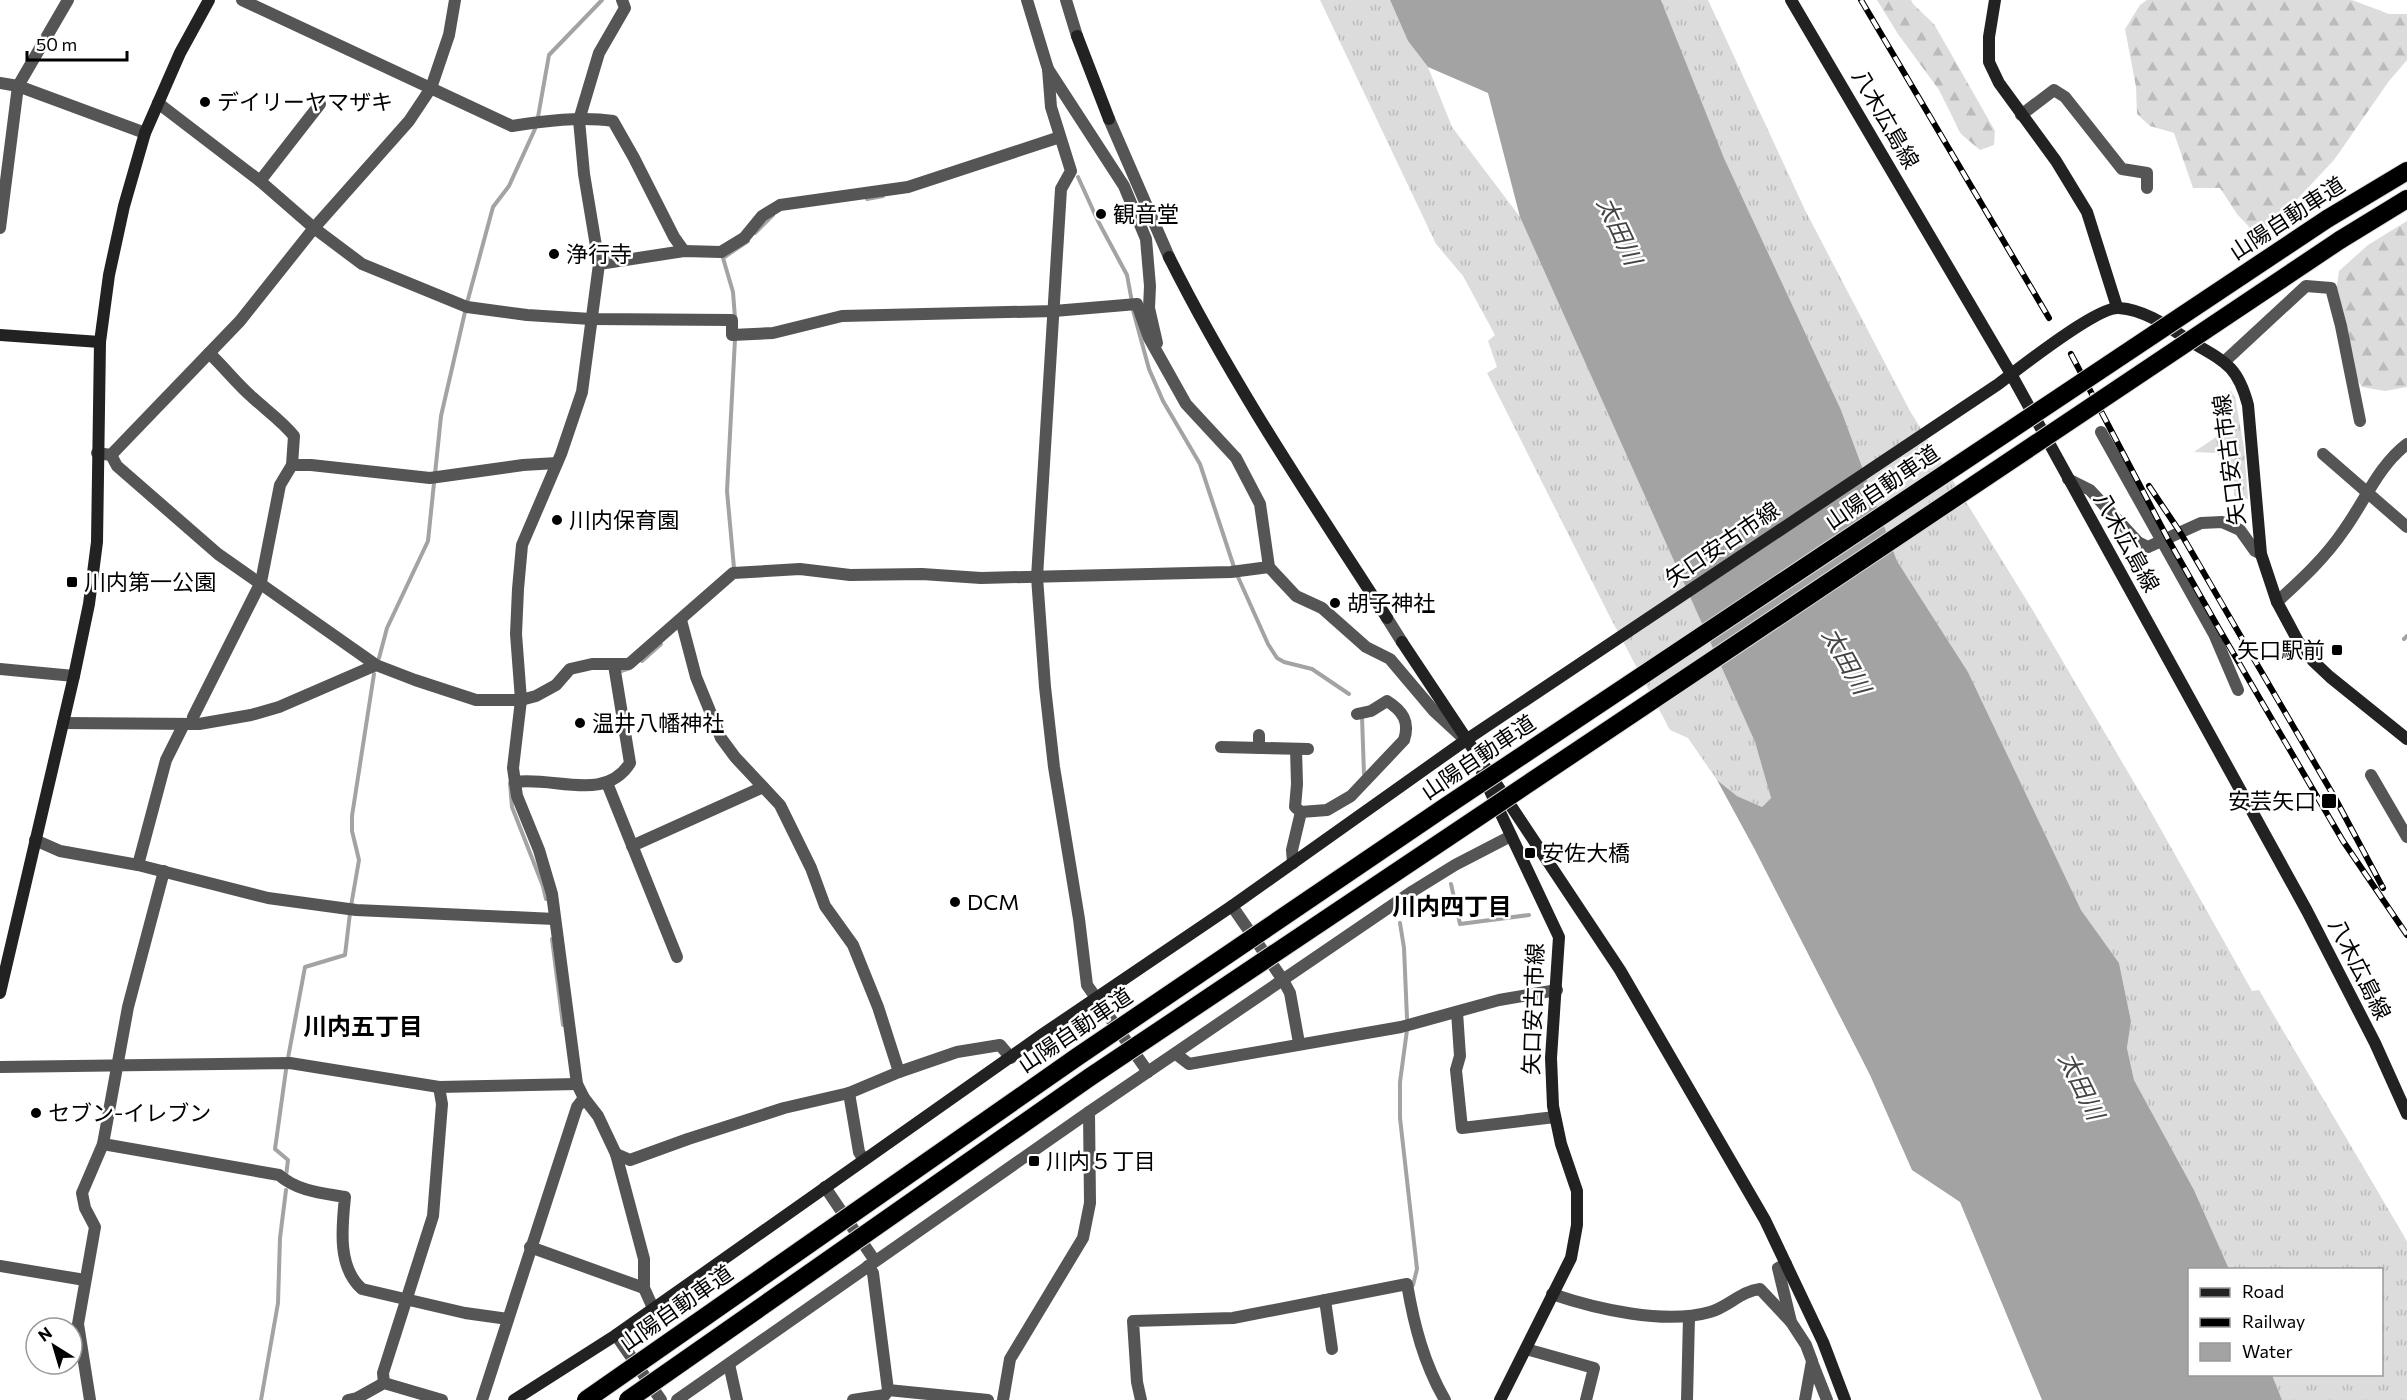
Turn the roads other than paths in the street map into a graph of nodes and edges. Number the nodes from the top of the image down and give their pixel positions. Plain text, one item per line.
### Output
1 (68, 0) edge
2 (209, 0) edge
3 (242, 0) edge
4 (455, 0) edge
5 (622, 0) edge
6 (1027, 0) edge
7 (1066, 0) edge
8 (1791, 0) edge
9 (1995, 0) edge
10 (1048, 69) junction
11 (0, 83) edge
12 (18, 86) junction
13 (431, 88) junction
14 (158, 103) junction
15 (320, 104) dead end
16 (2021, 115) junction
17 (579, 120) junction
18 (145, 133) junction
19 (1060, 137) junction
20 (2407, 171) edge
21 (260, 181) junction
22 (2147, 188) dead end
23 (2407, 200) edge
24 (0, 228) edge
25 (314, 228) junction
26 (684, 251) junction
27 (599, 264) junction
28 (2117, 307) junction
29 (1054, 311) junction
30 (591, 319) junction
31 (0, 335) edge
32 (100, 342) junction
33 (209, 353) junction
34 (1161, 362) junction
35 (2225, 362) junction
36 (2010, 374) junction
37 (2360, 421) dead end
38 (2101, 432) dead end
39 (2407, 444) edge
40 (97, 453) junction
41 (2323, 454) dead end
42 (111, 455) junction
43 (557, 463) junction
44 (292, 465) junction
45 (2068, 479) junction
46 (2367, 494) junction
47 (2407, 527) edge
48 (2162, 541) junction
49 (2261, 554) junction
50 (1269, 567) junction
51 (1037, 577) junction
52 (261, 582) junction
53 (2277, 602) junction
54 (681, 620) junction
55 (376, 665) junction
56 (614, 665) junction
57 (0, 669) edge
58 (74, 676) junction
59 (2238, 690) dead end
60 (521, 700) junction
61 (1357, 714) dead end
62 (63, 723) junction
63 (188, 724) junction
64 (1472, 737) junction
65 (2407, 739) edge
66 (1226, 743) dead end
67 (2371, 775) dead end
68 (515, 782) junction
69 (607, 783) junction
70 (763, 786) junction
71 (1301, 812) junction
72 (1511, 836) junction
73 (2407, 837) edge
74 (35, 840) junction
75 (632, 846) junction
76 (1293, 863) junction
77 (138, 865) junction
78 (164, 871) junction
79 (1232, 906) junction
80 (555, 919) junction
81 (4, 954) edge
82 (677, 957) dead end
83 (1283, 980) junction
84 (1557, 990) junction
85 (0, 993) edge
86 (1096, 999) junction
87 (1457, 1012) junction
88 (1299, 1043) junction
89 (1176, 1054) junction
90 (1011, 1058) junction
91 (118, 1066) junction
92 (0, 1067) edge
93 (899, 1072) junction
94 (1148, 1072) junction
95 (577, 1084) junction
96 (439, 1088) junction
97 (849, 1093) junction
98 (584, 1098) junction
99 (1089, 1112) junction
100 (2407, 1114) edge
101 (1555, 1117) junction
102 (103, 1144) junction
103 (616, 1154) junction
104 (864, 1160) junction
105 (825, 1187) junction
106 (530, 1247) junction
107 (872, 1263) junction
108 (1786, 1264) junction
109 (0, 1266) edge
110 (85, 1280) junction
111 (644, 1288) junction
112 (1552, 1294) junction
113 (407, 1299) junction
114 (1325, 1300) junction
115 (652, 1308) junction
116 (1689, 1317) junction
117 (508, 1319) junction
118 (1791, 1322) junction
119 (616, 1335) junction
120 (1332, 1349) dead end
121 (1526, 1349) junction
122 (1812, 1361) junction
123 (729, 1364) junction
124 (384, 1383) junction
125 (888, 1390) junction
126 (90, 1400) edge
127 (348, 1400) edge
128 (442, 1400) edge
129 (482, 1400) edge
130 (514, 1400) edge
131 (586, 1400) edge
132 (628, 1400) edge
133 (661, 1400) edge
134 (677, 1400) edge
135 (737, 1400) edge
136 (853, 1400) edge
137 (988, 1400) edge
138 (1003, 1400) edge
139 (1141, 1400) edge
140 (1448, 1400) edge
141 (1500, 1400) edge
142 (1586, 1400) edge
143 (1687, 1400) edge
144 (1805, 1400) edge
145 (1827, 1400) edge
146 (1845, 1400) edge

1 - 12 street
2 - 14 street
3 - 13 street
4 - 13 street
5 - 17 street
6 - 10 street
7 - 64 street
8 - 36 street, 八木広島線
9 - 16 street
10 - 19 street
10 - 34 street
11 - 12 street
12 - 18 street
12 - 24 street
13 - 17 street
13 - 25 street
14 - 18 street
14 - 21 street
15 - 21 street
16 - 22 street
16 - 28 street
17 - 26 street
17 - 27 street
18 - 32 street
19 - 26 street
19 - 29 street
20 - 131 highway, 山陽自動車道, bridge
21 - 25 street
23 - 132 highway, bridge
25 - 30 street
25 - 33 street
26 - 27 street
27 - 30 street
28 - 35 street, 矢口安古市線
28 - 36 street, 矢口安古市線
29 - 30 street
29 - 34 street
29 - 51 street
30 - 43 street
31 - 32 street
32 - 40 street
33 - 42 street
33 - 44 street
34 - 50 street
35 - 37 street
35 - 49 street, 矢口安古市線
36 - 45 street, 八木広島線
36 - 64 street, 矢口安古市線
38 - 48 street
39 - 46 street
40 - 42 street
40 - 58 street
41 - 46 street
42 - 52 street
43 - 44 street
43 - 60 street
44 - 52 street
45 - 48 street
45 - 100 street, 八木広島線
46 - 47 street
46 - 53 street
48 - 49 street
48 - 59 street
49 - 53 street, 矢口安古市線
50 - 51 street
50 - 64 street
51 - 54 street
51 - 86 street
52 - 55 street
52 - 63 street
53 - 65 street, 矢口安古市線
54 - 56 street
54 - 70 street
55 - 60 street
55 - 63 street
56 - 60 street
56 - 69 street
57 - 58 street
58 - 62 street
60 - 68 street
61 - 71 street
62 - 63 street
62 - 74 street
63 - 77 street
64 - 72 street, 矢口安古市線
64 - 76 street
64 - 108 street
66 - 71 street
67 - 73 street
68 - 69 street
68 - 80 street
69 - 75 street
70 - 75 street
70 - 93 street
71 - 76 street
72 - 83 street
72 - 84 street, 矢口安古市線
74 - 77 street
74 - 81 street
75 - 82 street
76 - 79 street
77 - 78 street
78 - 80 street
78 - 91 street
79 - 83 street
79 - 86 street
80 - 95 street
81 - 85 street
83 - 88 street
83 - 89 street
84 - 87 street
84 - 101 street, 矢口安古市線
86 - 90 street
86 - 94 street
87 - 88 street
87 - 101 street
88 - 89 street
89 - 94 street
90 - 93 street
90 - 104 street
91 - 92 street
91 - 96 street
91 - 102 street
93 - 97 street
94 - 99 street
95 - 96 street
95 - 98 street
96 - 113 street
97 - 103 street
97 - 104 street
98 - 103 street
98 - 106 street
99 - 107 street
99 - 138 street
101 - 112 street, 矢口安古市線
102 - 110 street
102 - 113 street
103 - 111 street
104 - 105 street
105 - 107 street
105 - 115 street
106 - 111 street
106 - 117 street
107 - 123 street
107 - 125 street
108 - 118 street
108 - 146 street
109 - 110 street
110 - 126 street
111 - 115 street
112 - 116 street
112 - 121 street, 矢口安古市線
113 - 117 street
113 - 124 street
114 - 120 street
114 - 139 street
114 - 140 street
115 - 119 street
116 - 118 street
116 - 143 street
117 - 129 street
118 - 122 street
119 - 130 street
119 - 133 street
121 - 141 street, 矢口安古市線
121 - 142 street
122 - 144 street
122 - 145 street
123 - 134 street
123 - 135 street
124 - 127 street
124 - 128 street
125 - 136 street
125 - 137 street

